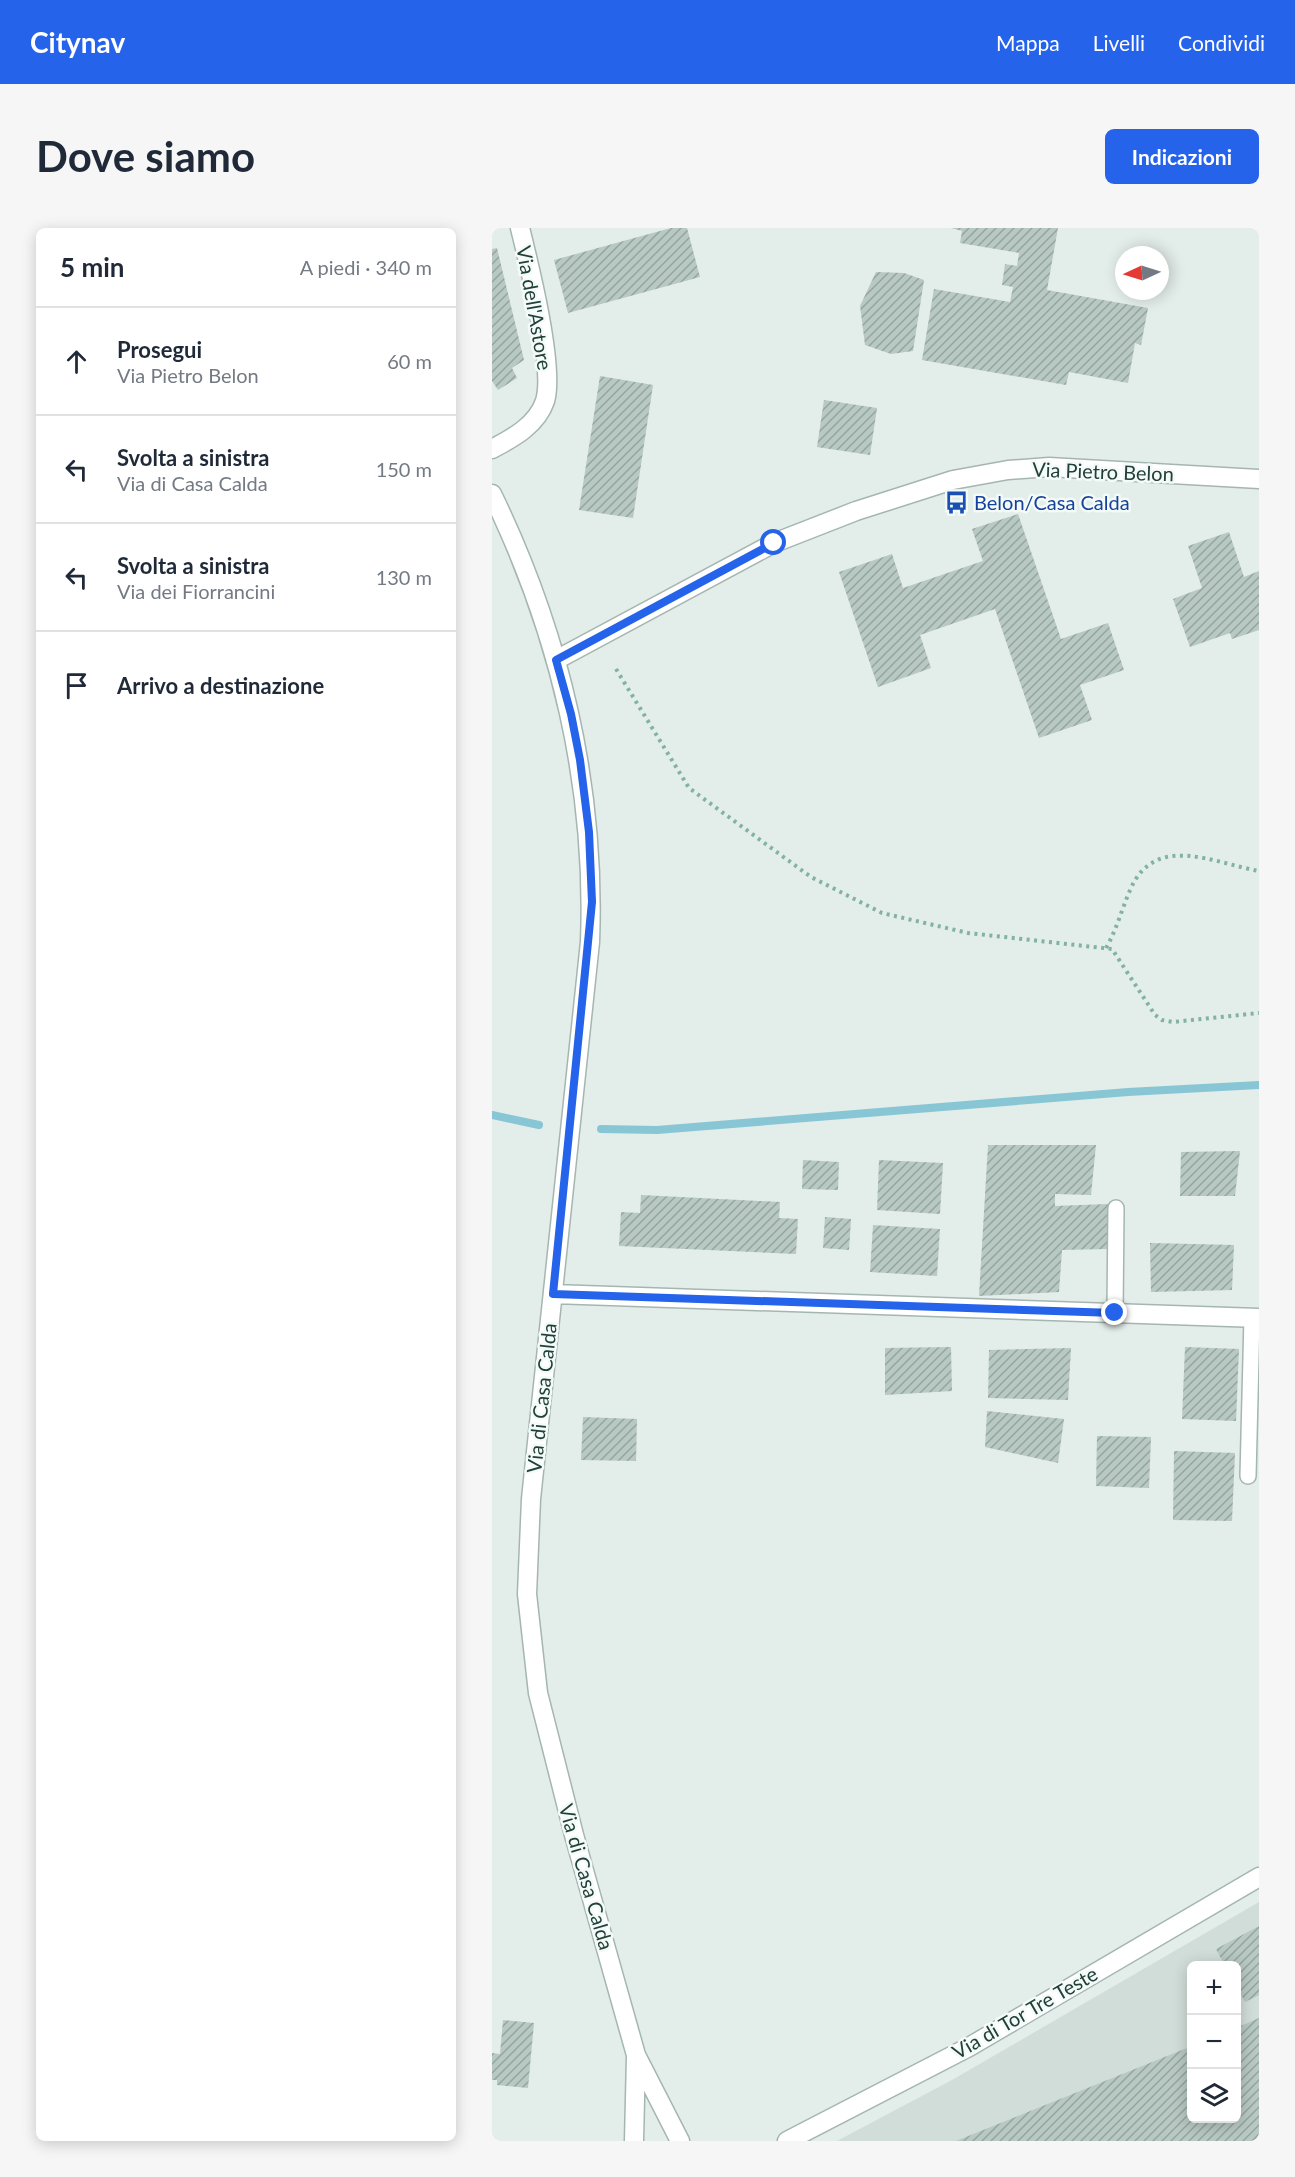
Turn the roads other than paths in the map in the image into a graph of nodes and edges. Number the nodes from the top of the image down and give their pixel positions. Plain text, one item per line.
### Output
1 (520, 228) edge
2 (492, 449) edge
3 (1259, 479) edge
4 (492, 494) edge
5 (556, 660) junction
6 (1116, 1208) dead end
7 (553, 1294) junction
8 (1115, 1313) junction
9 (1255, 1318) edge
10 (1248, 1476) dead end
11 (1259, 1877) edge
12 (636, 2055) junction
13 (634, 2141) edge
14 (680, 2141) edge
15 (787, 2141) edge

1 - 2 street, Via dell'Astore
3 - 5 street, Via Pietro Belon
4 - 5 street, Via di Casa Calda
5 - 7 street, Via di Casa Calda
6 - 8 lane
7 - 8 street
7 - 12 street, Via di Casa Calda
8 - 9 street
9 - 10 lane
11 - 15 street, Via di Tor Tre Teste
12 - 13 street, Via di Casa Calda
12 - 14 street, Via di Casa Calda

